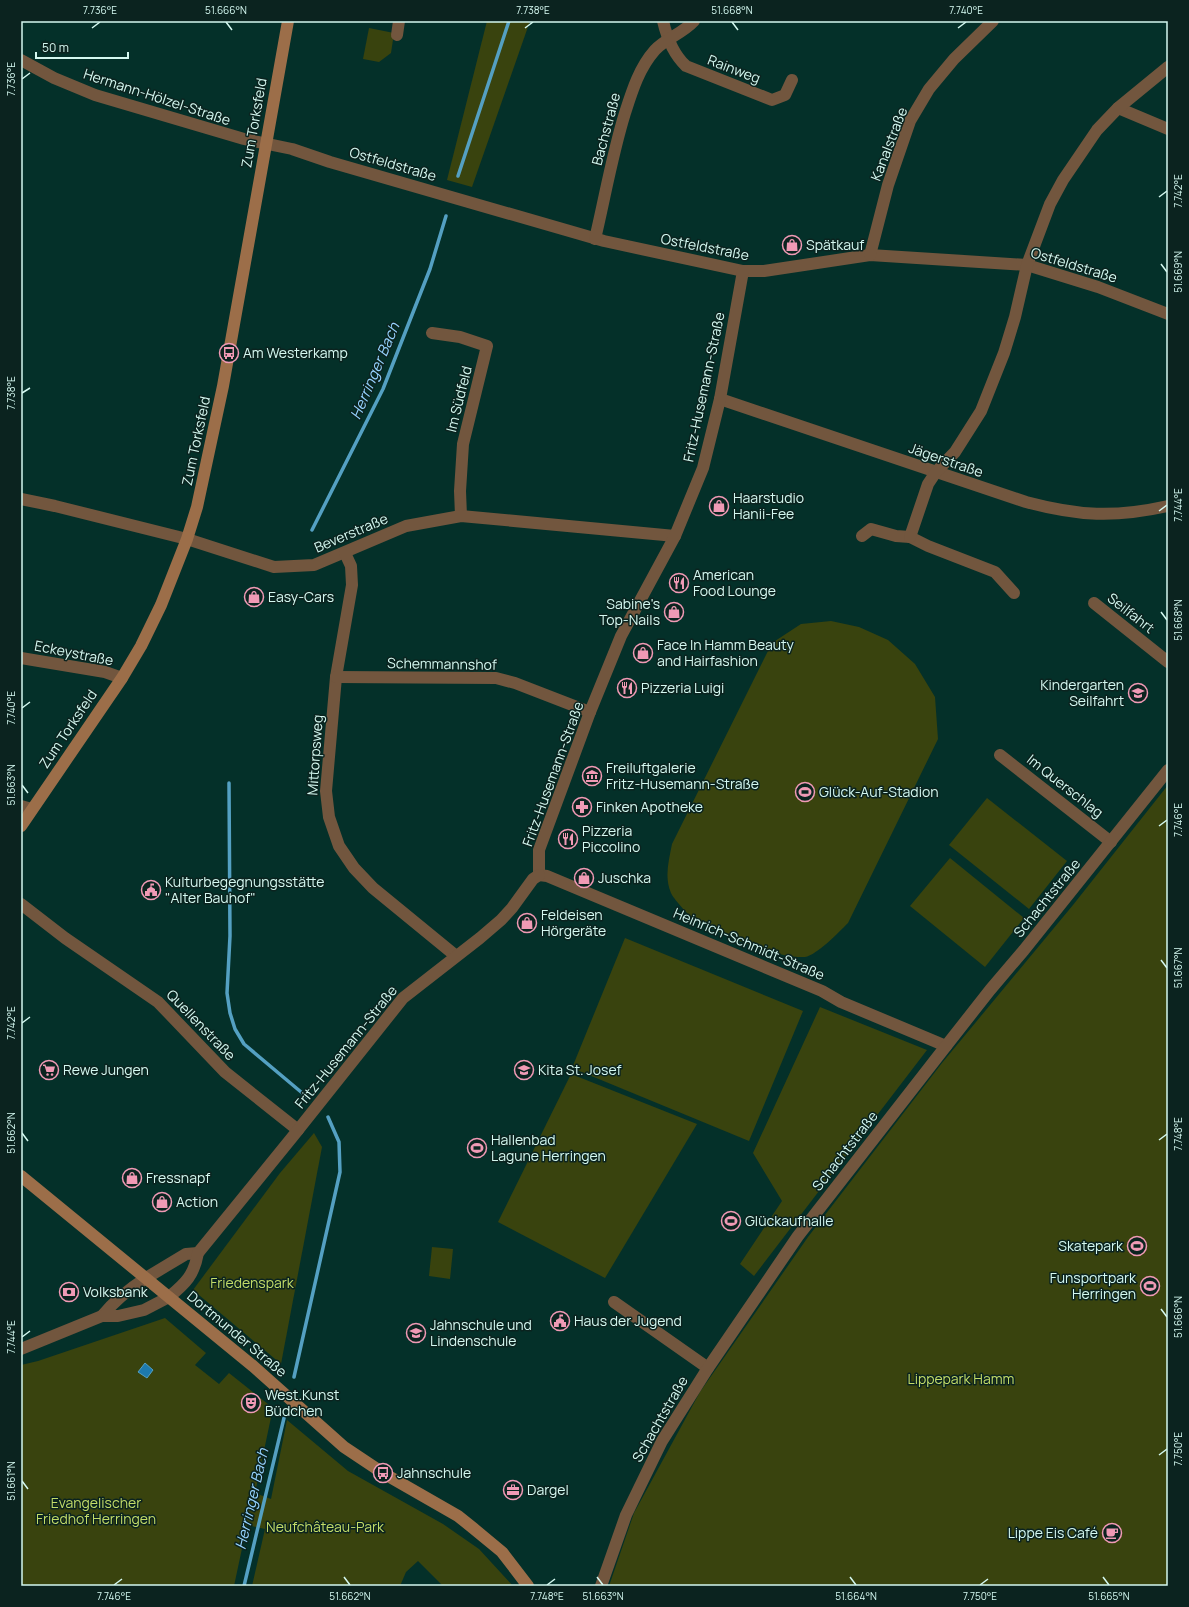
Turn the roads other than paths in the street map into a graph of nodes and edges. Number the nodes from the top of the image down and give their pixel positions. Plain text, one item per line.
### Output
1 (288, 21) edge
2 (399, 21) edge
3 (663, 21) edge
4 (694, 21) edge
5 (993, 21) edge
6 (397, 35) dead end
7 (669, 40) junction
8 (21, 60) edge
9 (1168, 67) edge
10 (792, 80) dead end
11 (1118, 108) junction
12 (1168, 129) edge
13 (266, 144) junction
14 (595, 239) junction
15 (870, 256) junction
16 (1027, 265) junction
17 (743, 272) junction
18 (1168, 314) edge
19 (432, 333) dead end
20 (720, 399) junction
21 (936, 472) junction
22 (21, 499) edge
23 (1168, 506) edge
24 (461, 516) junction
25 (675, 536) junction
26 (862, 536) dead end
27 (910, 537) junction
28 (187, 539) junction
29 (345, 553) junction
30 (1014, 593) dead end
31 (1094, 603) dead end
32 (21, 658) edge
33 (1168, 662) edge
34 (336, 677) junction
35 (122, 678) junction
36 (590, 712) junction
37 (1000, 755) dead end
38 (1168, 770) edge
39 (26, 808) edge
40 (21, 826) edge
41 (1111, 842) junction
42 (539, 875) junction
43 (21, 904) edge
44 (456, 956) junction
45 (946, 1046) junction
46 (298, 1130) junction
47 (21, 1176) edge
48 (198, 1253) junction
49 (146, 1278) junction
50 (169, 1297) junction
51 (614, 1302) dead end
52 (102, 1316) junction
53 (21, 1349) edge
54 (708, 1368) junction
55 (528, 1586) edge
56 (601, 1586) edge

1 - 13 main road, Zum Torksfeld
2 - 6 street
3 - 7 street
4 - 7 street, Bachstraße
5 - 15 street, Kanalstraße
7 - 10 street, Rainweg
7 - 14 street, Bachstraße
8 - 13 street, Hermann-Hölzel-Straße
9 - 11 street
11 - 12 street
11 - 16 street
13 - 14 street, Ostfeldstraße
13 - 28 main road, Zum Torksfeld
14 - 17 street, Ostfeldstraße
15 - 16 street, Ostfeldstraße
15 - 17 street, Ostfeldstraße
16 - 18 street, Ostfeldstraße
16 - 21 street
17 - 20 street, Fritz-Husemann-Straße
19 - 24 street, Im Südfeld
20 - 21 street, Jägerstraße
20 - 25 street, Fritz-Husemann-Straße
21 - 23 street, Jägerstraße
21 - 27 street
22 - 28 street, Beverstraße
24 - 25 street, Beverstraße
24 - 29 street, Beverstraße
25 - 36 street, Fritz-Husemann-Straße
26 - 27 street
27 - 30 street
28 - 29 street, Beverstraße
28 - 35 main road, Zum Torksfeld
29 - 34 street, Mittorpsweg
31 - 33 street, Seilfahrt
32 - 35 street, Eckeystraße
34 - 36 street, Schemmannshof
34 - 44 street, Mittorpsweg
35 - 39 main road, Zum Torksfeld
36 - 42 street, Fritz-Husemann-Straße
37 - 41 street, Im Querschlag
38 - 41 street, Schachtstraße
39 - 40 main road, Zum Torksfeld
41 - 45 street, Schachtstraße
42 - 44 street, Fritz-Husemann-Straße
42 - 45 street, Heinrich-Schmidt-Straße
43 - 46 street, Quellenstraße
44 - 46 street, Fritz-Husemann-Straße
45 - 54 street, Schachtstraße
46 - 48 street, Fritz-Husemann-Straße
47 - 49 main road, Dortmunder Straße
48 - 49 street
48 - 50 street, Fritz-Husemann-Straße
49 - 50 main road, Dortmunder Straße
49 - 52 street
50 - 52 street, Fritz-Husemann-Straße
50 - 55 main road, Dortmunder Straße
51 - 54 street
52 - 53 street
54 - 56 street, Schachtstraße

